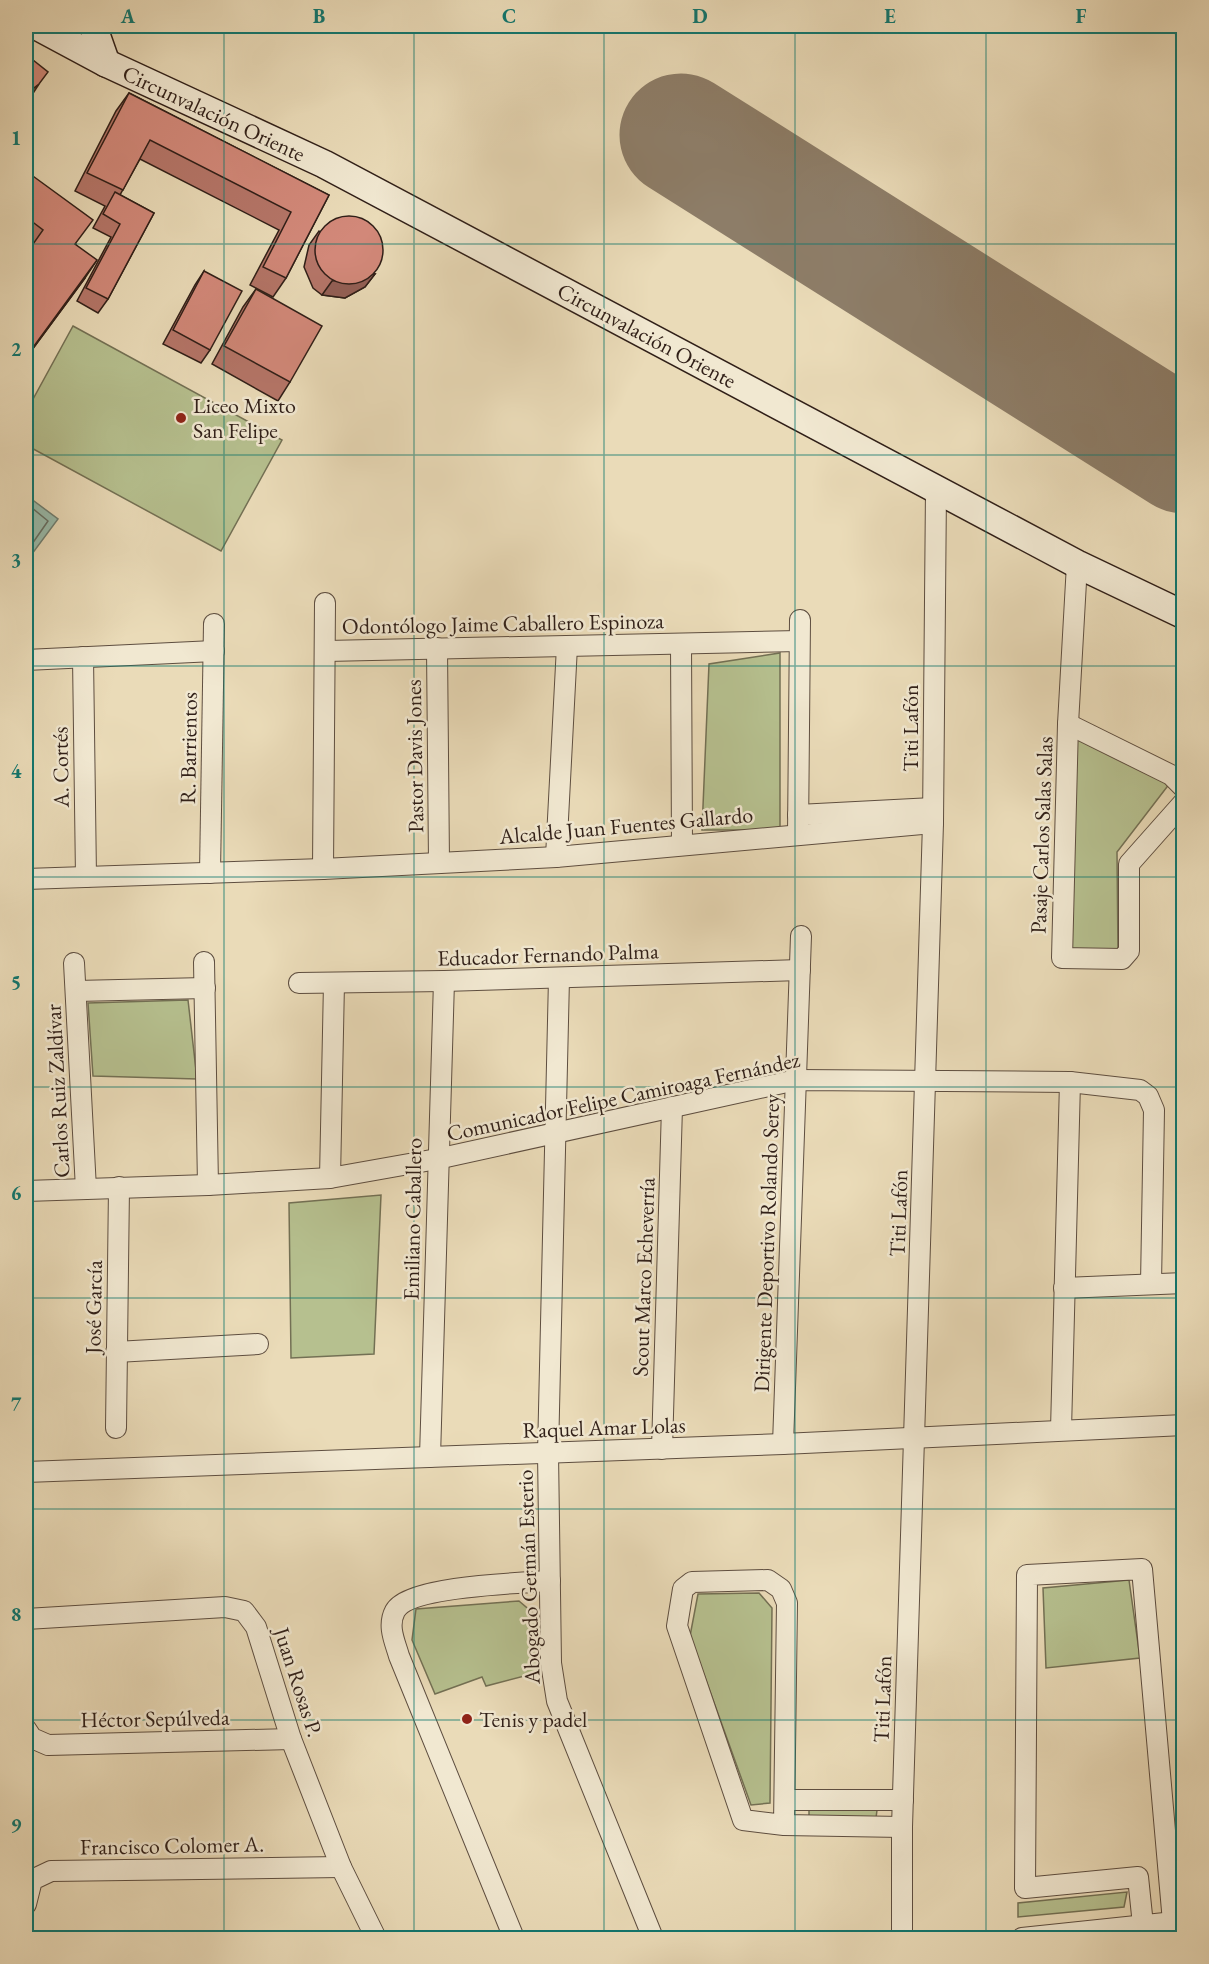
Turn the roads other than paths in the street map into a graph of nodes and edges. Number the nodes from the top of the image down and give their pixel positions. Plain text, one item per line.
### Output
1 (37, 26) edge
2 (93, 26) edge
3 (1170, 26) edge
4 (1184, 31) edge
5 (106, 63) junction
6 (936, 489) junction
7 (1077, 564) junction
8 (325, 603) dead end
9 (1184, 615) edge
10 (800, 620) dead end
11 (214, 624) dead end
12 (800, 641) junction
13 (681, 644) junction
14 (567, 646) junction
15 (437, 648) junction
16 (214, 651) junction
17 (326, 651) junction
18 (83, 657) junction
19 (26, 660) edge
20 (1068, 724) junction
21 (1184, 788) edge
22 (1184, 802) edge
23 (798, 815) junction
24 (933, 815) junction
25 (798, 835) junction
26 (682, 845) junction
27 (556, 856) junction
28 (439, 863) junction
29 (323, 869) junction
30 (210, 873) junction
31 (86, 877) junction
32 (26, 879) edge
33 (801, 936) dead end
34 (204, 962) dead end
35 (74, 963) dead end
36 (800, 970) junction
37 (559, 978) junction
38 (444, 981) junction
39 (298, 982) dead end
40 (334, 984) junction
41 (205, 988) junction
42 (76, 991) junction
43 (796, 1080) junction
44 (925, 1080) junction
45 (1070, 1082) junction
46 (672, 1107) junction
47 (554, 1133) junction
48 (437, 1159) junction
49 (330, 1178) junction
50 (208, 1185) junction
51 (119, 1187) junction
52 (86, 1189) junction
53 (26, 1191) edge
54 (1184, 1283) edge
55 (1151, 1284) junction
56 (1064, 1288) junction
57 (258, 1344) dead end
58 (116, 1352) junction
59 (1184, 1425) edge
60 (117, 1428) dead end
61 (1061, 1430) junction
62 (916, 1439) junction
63 (783, 1444) junction
64 (662, 1449) junction
65 (548, 1453) junction
66 (430, 1457) junction
67 (26, 1472) edge
68 (550, 1581) junction
69 (26, 1619) edge
70 (26, 1729) edge
71 (291, 1738) junction
72 (785, 1800) junction
73 (903, 1800) junction
74 (784, 1825) junction
75 (902, 1827) junction
76 (341, 1867) junction
77 (1169, 1875) junction
78 (1138, 1877) junction
79 (26, 1904) edge
80 (1178, 1922) edge
81 (1143, 1924) junction
82 (376, 1938) edge
83 (514, 1938) edge
84 (653, 1938) edge
85 (902, 1938) edge
86 (1022, 1938) edge

1 - 5 street, Circunvalación Oriente
2 - 5 street, Circunvalación Oriente
3 - 4 lane
5 - 6 street, Circunvalación Oriente
6 - 7 street, Circunvalación Oriente
6 - 24 street, Titi Lafón
7 - 9 street, Circunvalación Oriente
7 - 20 street, Pasaje Carlos Salas Salas
8 - 17 street
10 - 12 street
11 - 16 street, R. Barrientos
12 - 13 street, Odontólogo Jaime Caballero Espinoza
12 - 23 street
13 - 14 street, Odontólogo Jaime Caballero Espinoza
13 - 26 street, Odontólogo Jaime Caballero Espinoza
14 - 15 street, Odontólogo Jaime Caballero Espinoza
14 - 27 street
15 - 17 street, Odontólogo Jaime Caballero Espinoza
15 - 28 street, Pastor Davis Jones
16 - 18 street
16 - 30 street, R. Barrientos
17 - 29 street
18 - 19 street
18 - 31 street, A. Cortés
20 - 21 street, Pasaje Carlos Salas Salas
20 - 22 street, Pasaje Carlos Salas Salas
23 - 24 street
23 - 25 street
24 - 25 street, Alcalde Juan Fuentes Gallardo
24 - 44 street, Titi Lafón
25 - 26 street, Alcalde Juan Fuentes Gallardo
26 - 27 street, Alcalde Juan Fuentes Gallardo
27 - 28 street, Alcalde Juan Fuentes Gallardo
28 - 29 street, Alcalde Juan Fuentes Gallardo
29 - 30 street, Alcalde Juan Fuentes Gallardo
30 - 31 street, Alcalde Juan Fuentes Gallardo
31 - 32 street, Alcalde Juan Fuentes Gallardo
33 - 36 street, Dirigente Deportivo Rolando Serey
34 - 41 street
35 - 42 street, Carlos Ruiz Zaldívar
36 - 37 street, Educador Fernando Palma
36 - 43 street, Dirigente Deportivo Rolando Serey
37 - 38 street, Educador Fernando Palma
37 - 47 street, Abogado Germán Esterio
38 - 40 street, Educador Fernando Palma
38 - 48 street, Emiliano Caballero
39 - 40 street, Educador Fernando Palma
40 - 49 street
41 - 42 street, Carlos Ruiz Zaldívar
41 - 50 street
42 - 52 street, Carlos Ruiz Zaldívar
43 - 44 street, Comunicador Felipe Camiroaga Fernández
43 - 46 street, Comunicador Felipe Camiroaga Fernández
43 - 63 street, Dirigente Deportivo Rolando Serey
44 - 45 street, Comunicador Felipe Camiroaga Fernández
44 - 62 street, Titi Lafón
45 - 55 street, Comunicador Felipe Camiroaga Fernández
45 - 56 street
46 - 47 street, Comunicador Felipe Camiroaga Fernández
46 - 64 street, Scout Marco Echeverría
47 - 48 street, Comunicador Felipe Camiroaga Fernández
47 - 65 street, Abogado Germán Esterio
48 - 49 street, Comunicador Felipe Camiroaga Fernández
48 - 66 street, Emiliano Caballero
49 - 50 street, Comunicador Felipe Camiroaga Fernández
50 - 51 street, Comunicador Felipe Camiroaga Fernández
51 - 52 street, Comunicador Felipe Camiroaga Fernández
51 - 58 street, José García
52 - 53 street, Comunicador Felipe Camiroaga Fernández
54 - 55 street
55 - 56 street
56 - 61 street
57 - 58 street
58 - 60 street, José García
59 - 61 street, Raquel Amar Lolas
61 - 62 street, Raquel Amar Lolas
62 - 63 street, Raquel Amar Lolas
62 - 73 street, Titi Lafón
63 - 64 street, Raquel Amar Lolas
64 - 65 street, Raquel Amar Lolas
65 - 66 street, Raquel Amar Lolas
65 - 68 street, Abogado Germán Esterio
66 - 67 street, Raquel Amar Lolas
68 - 83 street
68 - 84 street, Abogado Germán Esterio
69 - 71 street, Juan Rosas P.
70 - 71 street, Héctor Sepúlveda
71 - 76 street, Juan Rosas P.
72 - 73 street
72 - 74 street
72 - 74 street
73 - 75 street, Titi Lafón
74 - 75 street
75 - 85 street, Titi Lafón
76 - 79 street, Francisco Colomer A.
76 - 82 street, Juan Rosas P.
77 - 78 street
77 - 78 street
77 - 80 street
78 - 81 street
80 - 81 street
81 - 86 street

